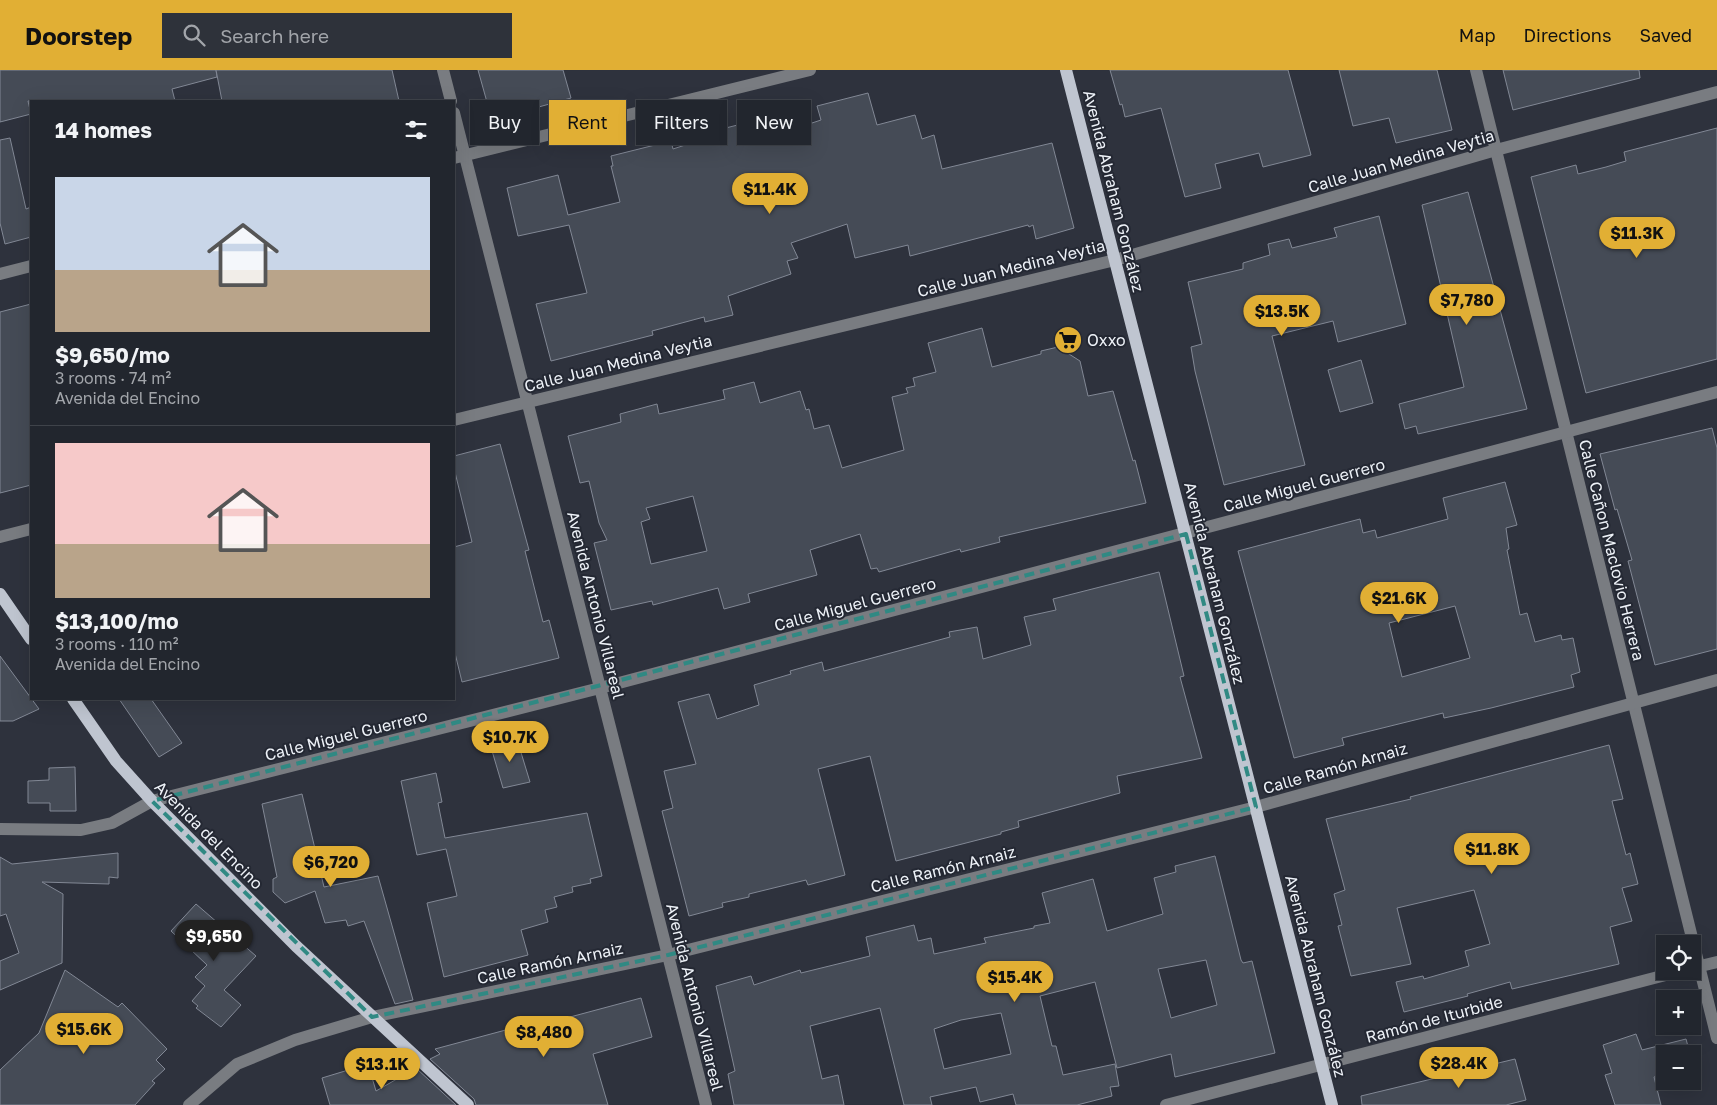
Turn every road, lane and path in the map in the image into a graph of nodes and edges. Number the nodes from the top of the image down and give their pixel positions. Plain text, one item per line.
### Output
1 (443, 70) edge
2 (810, 70) edge
3 (1066, 70) edge
4 (1476, 70) edge
5 (1717, 92) edge
6 (451, 100) edge
7 (455, 122) edge
8 (1496, 150) junction
9 (459, 156) edge
10 (1115, 260) junction
11 (30, 266) edge
12 (0, 274) edge
13 (1717, 392) edge
14 (527, 401) junction
15 (455, 420) edge
16 (1566, 431) junction
17 (30, 529) edge
18 (1186, 534) junction
19 (0, 537) edge
20 (0, 594) edge
21 (30, 638) edge
22 (1717, 680) edge
23 (600, 688) junction
24 (74, 700) edge
25 (1633, 702) junction
26 (152, 801) junction
27 (1256, 807) junction
28 (0, 829) edge
29 (1688, 935) edge
30 (668, 955) junction
31 (1717, 962) edge
32 (1701, 966) edge
33 (1656, 977) edge
34 (1700, 980) edge
35 (372, 1017) junction
36 (1717, 1038) edge
37 (1322, 1064) junction
38 (189, 1105) edge
39 (468, 1105) edge
40 (706, 1105) edge
41 (1166, 1105) edge
42 (1332, 1105) edge

1 - 6 street
2 - 9 street
3 - 10 main road, Avenida Abraham González
4 - 8 street, Calle Cañon Maclovio Herrera
5 - 8 street, Calle Juan Medina Veytia
7 - 9 street, Avenida Antonio Villareal
8 - 10 street, Calle Juan Medina Veytia
8 - 16 street, Calle Cañon Maclovio Herrera
9 - 14 street, Avenida Antonio Villareal
10 - 14 street, Calle Juan Medina Veytia
10 - 18 main road, Avenida Abraham González
11 - 12 street
13 - 16 street, Calle Miguel Guerrero
14 - 15 street, Calle Juan Medina Veytia
14 - 23 street, Avenida Antonio Villareal
16 - 18 street, Calle Miguel Guerrero
16 - 25 street, Calle Cañon Maclovio Herrera
17 - 19 street
18 - 23 street, Calle Miguel Guerrero
18 - 27 main road, Avenida Abraham González
20 - 21 main road
22 - 25 street, Calle Ramón Arnaiz
23 - 26 street, Calle Miguel Guerrero
23 - 30 street, Avenida Antonio Villareal
24 - 26 main road, Avenida del Encino
25 - 27 street, Calle Ramón Arnaiz
25 - 29 street, Calle Cañon Maclovio Herrera
26 - 28 street, Calle Miguel Guerrero
26 - 35 main road, Avenida del Encino
27 - 30 street, Calle Ramón Arnaiz
27 - 37 main road, Avenida Abraham González
30 - 35 street, Calle Ramón Arnaiz
30 - 40 street, Avenida Antonio Villareal
31 - 32 street
33 - 37 street, Ramón de Iturbide
34 - 36 street, Calle Cañon Maclovio Herrera
35 - 38 street, Calle Ramón Arnaiz
35 - 39 main road, Avenida del Encino
37 - 41 street, Ramón de Iturbide
37 - 42 main road, Avenida Abraham González

